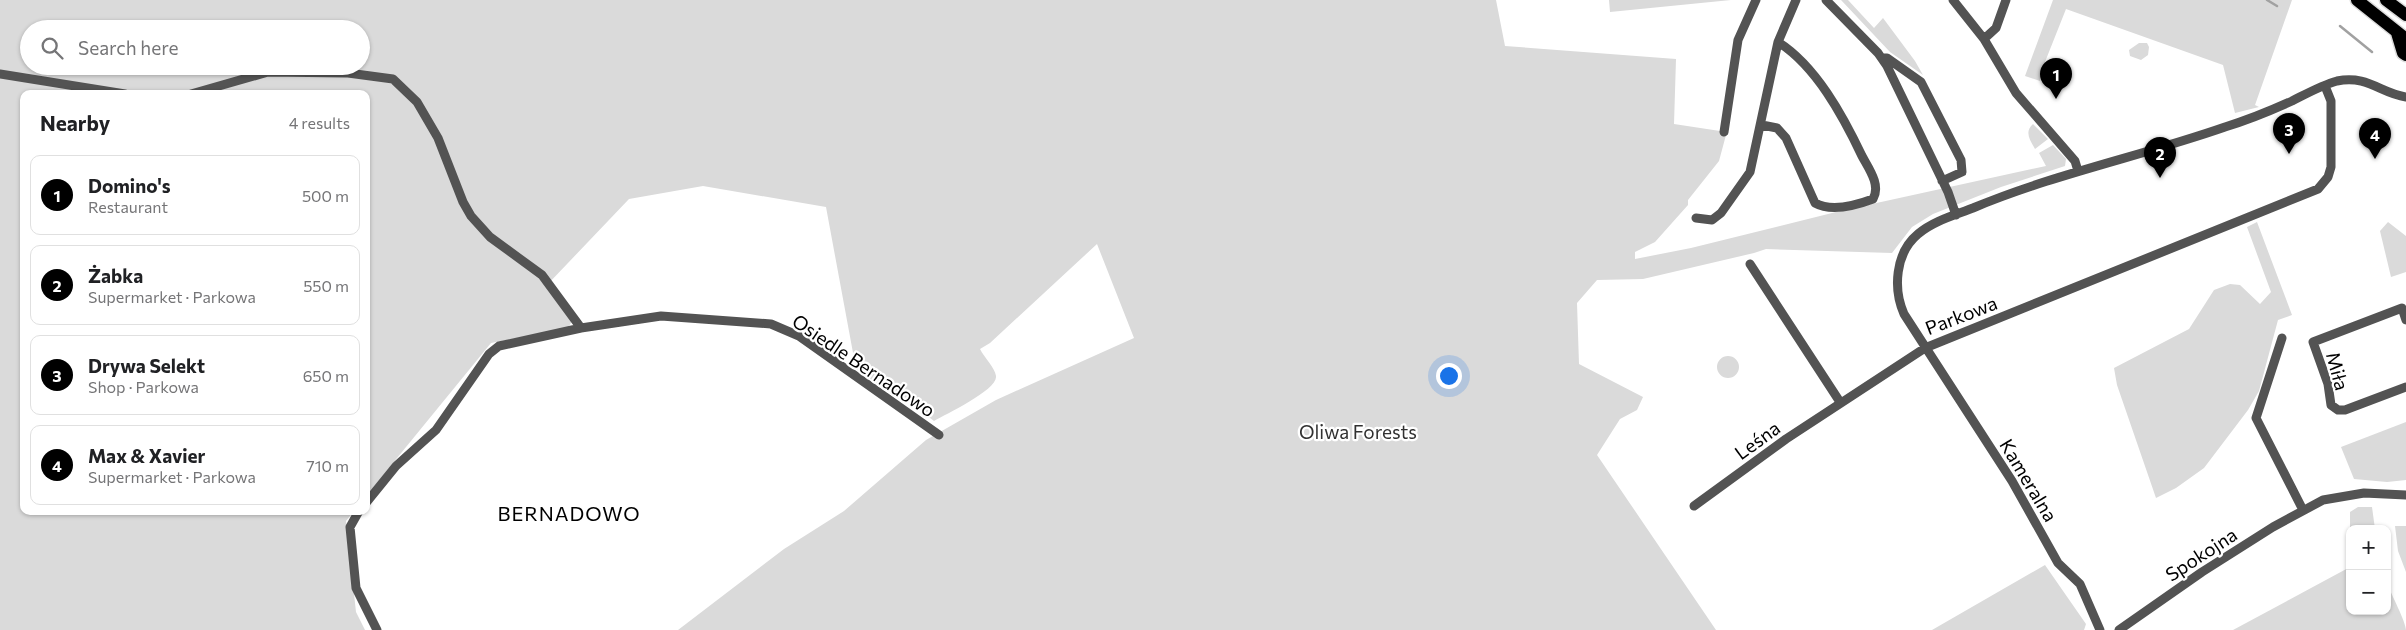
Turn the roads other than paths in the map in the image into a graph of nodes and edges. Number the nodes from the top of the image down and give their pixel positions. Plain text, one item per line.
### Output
1 (1756, 0) edge
2 (1796, 0) edge
3 (1826, 0) edge
4 (1953, 0) edge
5 (2006, 0) edge
6 (2357, 0) edge
7 (2386, 0) edge
8 (2406, 16) edge
9 (2402, 36) edge
10 (1984, 40) junction
11 (1778, 42) junction
12 (2406, 55) edge
13 (1882, 58) junction
14 (0, 74) edge
15 (258, 75) edge
16 (368, 75) edge
17 (2325, 86) junction
18 (100, 90) edge
19 (205, 90) edge
20 (2406, 97) edge
21 (1762, 125) junction
22 (1724, 132) dead end
23 (2078, 171) junction
24 (1942, 181) junction
25 (1956, 215) junction
26 (1696, 218) dead end
27 (1750, 264) dead end
28 (2406, 320) edge
29 (581, 328) junction
30 (2282, 338) dead end
31 (1924, 348) junction
32 (2406, 387) edge
33 (1840, 402) junction
34 (940, 435) dead end
35 (2406, 495) edge
36 (370, 498) edge
37 (1694, 506) dead end
38 (2302, 510) junction
39 (357, 515) edge
40 (377, 630) edge
41 (2100, 630) edge
42 (2119, 630) edge

1 - 22 street
2 - 11 street
3 - 13 street
4 - 10 street
5 - 10 street
6 - 9 main road
7 - 8 main road
9 - 12 main road
10 - 23 street
11 - 21 street
11 - 21 street
13 - 24 street
13 - 24 street
14 - 18 street
15 - 19 street
16 - 29 street
17 - 20 street, Parkowa
17 - 23 street, Parkowa
17 - 31 street, Parkowa
21 - 26 street
23 - 25 street, Parkowa
24 - 25 street
25 - 31 street, Parkowa
27 - 33 street
28 - 32 street, Miła
29 - 34 street, Osiedle Bernadowo
29 - 36 street, Osiedle Bernadowo
30 - 38 street
31 - 33 street, Leśna
31 - 41 street, Kameralna
33 - 37 street, Leśna
35 - 38 street, Spokojna
38 - 42 street, Spokojna
39 - 40 street

